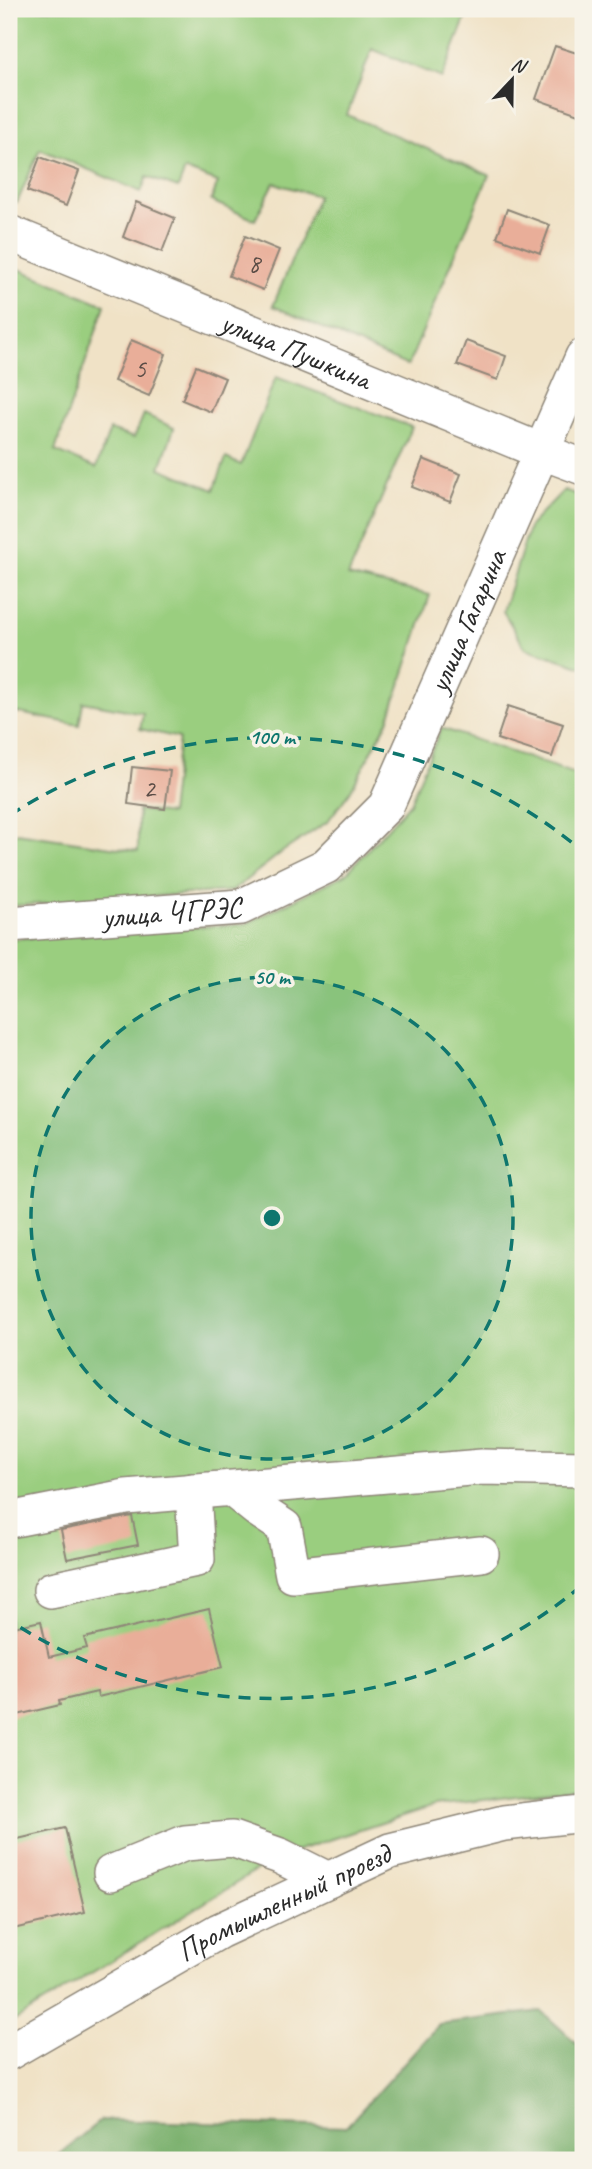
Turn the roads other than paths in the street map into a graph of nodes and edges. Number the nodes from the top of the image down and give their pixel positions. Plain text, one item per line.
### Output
1 (9, 233) edge
2 (583, 357) edge
3 (543, 452) junction
4 (583, 467) edge
5 (326, 866) joint
6 (9, 924) edge
7 (583, 1469) edge
8 (232, 1489) junction
9 (193, 1491) junction
10 (9, 1520) edge
11 (481, 1554) dead end
12 (51, 1590) dead end
13 (583, 1814) edge
14 (111, 1873) dead end
15 (328, 1880) junction
16 (9, 2052) edge

1 - 3 street, улица Пушкина
2 - 3 street, улица Гагарина
3 - 4 street, улица Пушкина
3 - 5 street, улица Гагарина
5 - 6 street, улица ЧГРЭС
7 - 8 street
8 - 9 street
8 - 11 street
9 - 10 street
9 - 12 street
13 - 15 street, Промышленный проезд
14 - 15 street
15 - 16 street, Промышленный проезд

